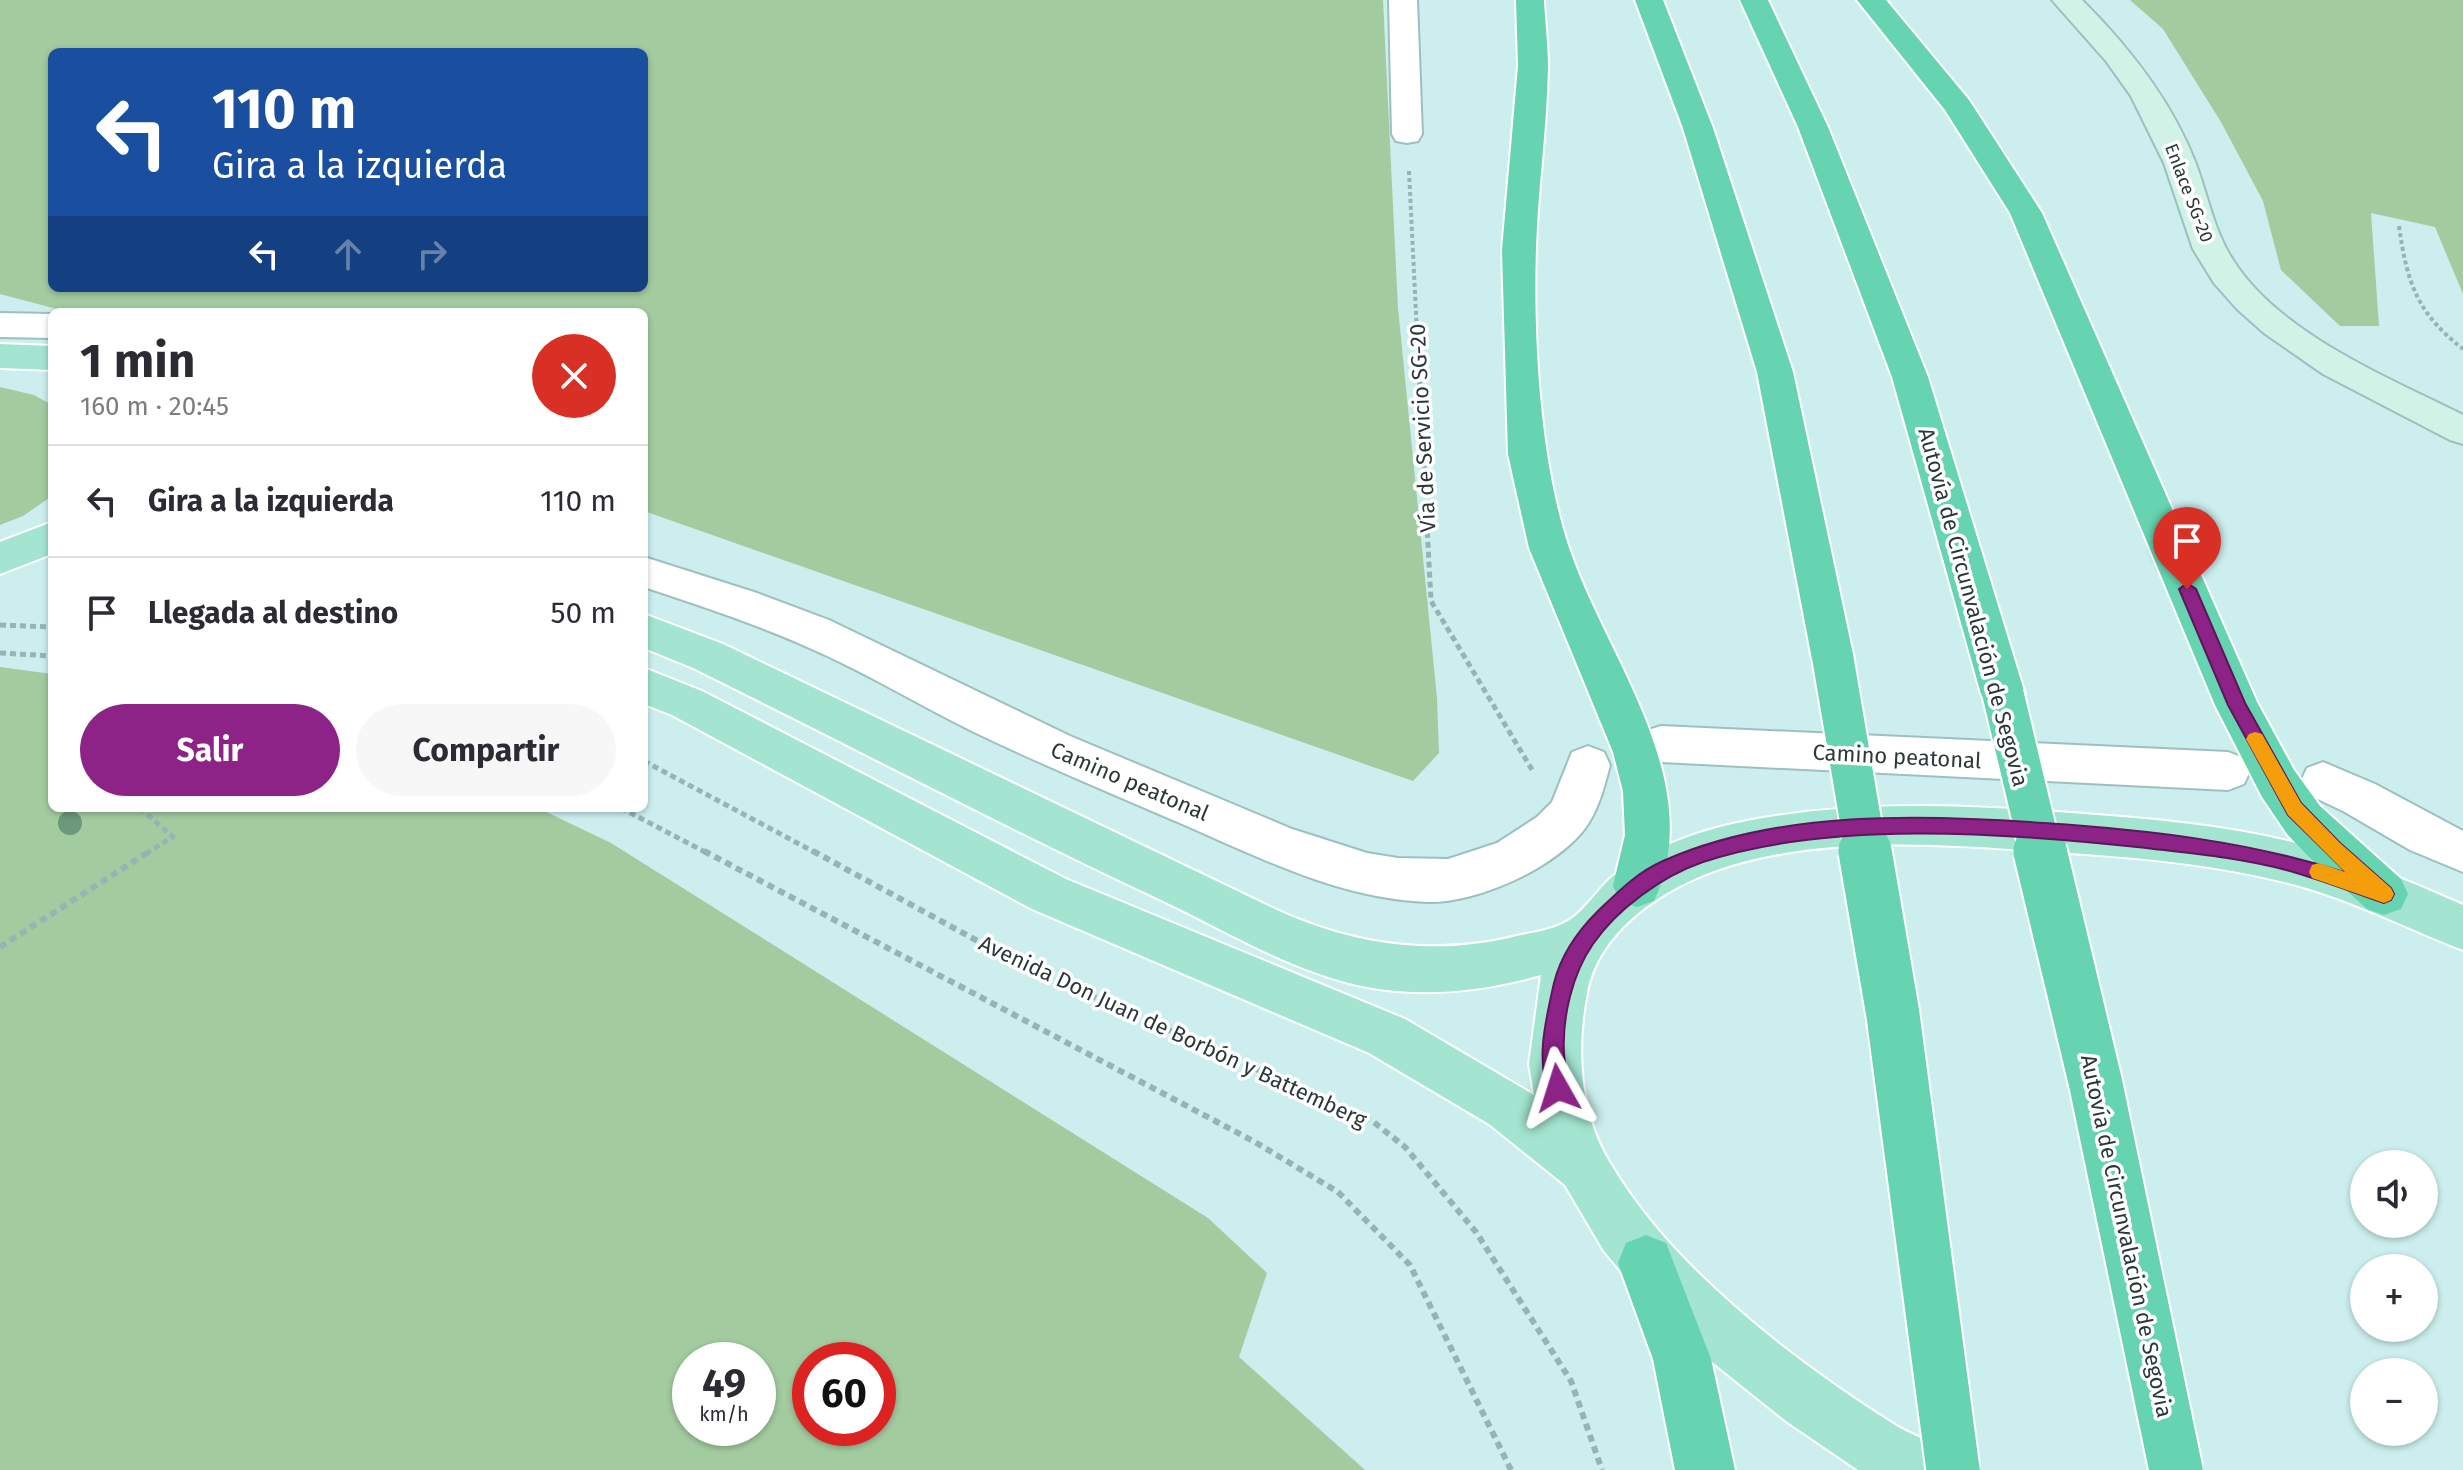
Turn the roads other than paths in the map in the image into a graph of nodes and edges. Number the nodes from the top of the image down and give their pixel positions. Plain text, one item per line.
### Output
1 (1403, 0) edge
2 (1530, 0) edge
3 (1649, 0) edge
4 (1754, 0) edge
5 (1871, 0) edge
6 (2066, 0) edge
7 (1407, 134) road end
8 (0, 325) edge
9 (48, 326) edge
10 (0, 356) edge
11 (48, 358) edge
12 (2463, 431) edge
13 (48, 539) edge
14 (0, 559) edge
15 (48, 566) edge
16 (0, 567) edge
17 (648, 573) edge
18 (648, 632) edge
19 (648, 687) edge
20 (1661, 744) dead end
21 (1588, 765) dead end
22 (2228, 771) dead end
23 (2323, 781) dead end
24 (2463, 852) edge
25 (1637, 886) junction
26 (2384, 894) junction
27 (2463, 928) edge
28 (1587, 936) junction
29 (1582, 1166) junction
30 (1646, 1263) junction
31 (1705, 1470) edge
32 (1917, 1470) edge
33 (1953, 1470) edge
34 (2176, 1470) edge

1 - 7 street
2 - 25 highway
3 - 33 highway, bridge
4 - 34 highway, Autovía de Circunvalación de Segovia, bridge
5 - 26 highway
6 - 12 street, Enlace SG-20
8 - 9 street
10 - 11 main road
13 - 14 main road
15 - 16 main road
17 - 21 street, Camino peatonal
18 - 28 main road
19 - 29 main road
20 - 22 street, Camino peatonal
23 - 24 street
25 - 26 main road
25 - 28 main road
26 - 27 main road
28 - 29 main road
29 - 30 main road
30 - 31 highway
30 - 32 main road

